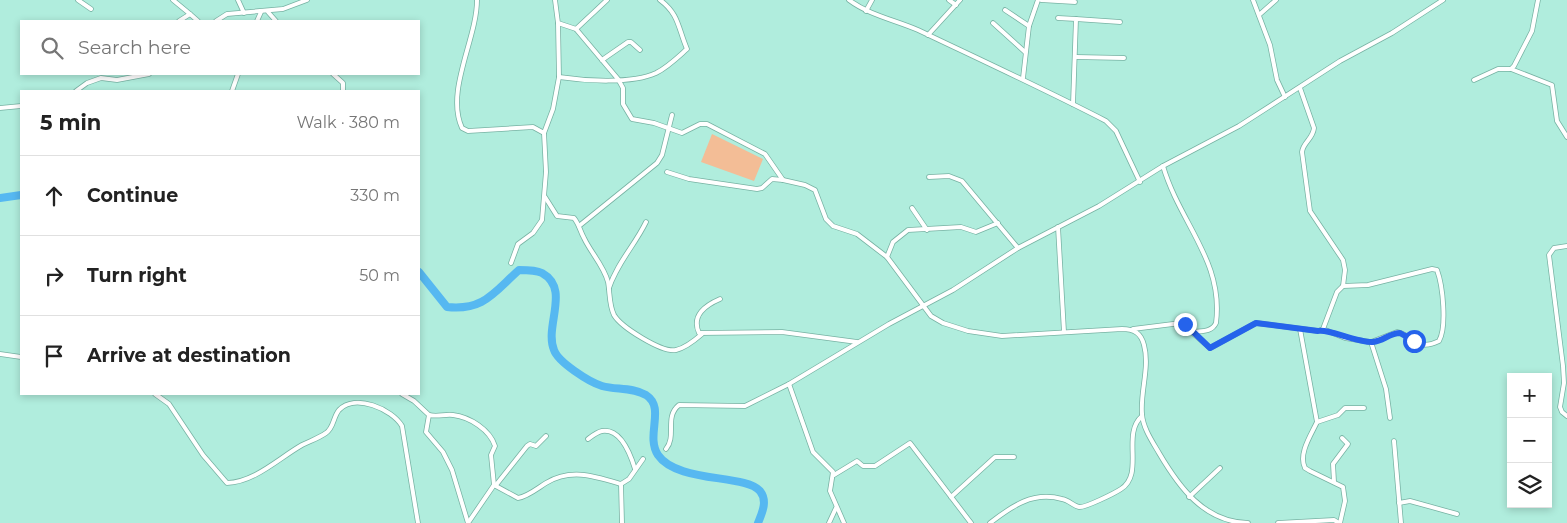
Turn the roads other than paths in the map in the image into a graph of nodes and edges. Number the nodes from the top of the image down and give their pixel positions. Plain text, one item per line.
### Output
1 (78, 0) edge
2 (173, 0) edge
3 (238, 0) edge
4 (307, 0) edge
5 (477, 0) edge
6 (554, 0) edge
7 (607, 0) edge
8 (660, 0) edge
9 (849, 0) edge
10 (872, 0) edge
11 (949, 0) edge
12 (960, 0) edge
13 (1040, 0) edge
14 (1253, 0) edge
15 (1276, 0) edge
16 (1538, 0) edge
17 (1440, 1) edge
18 (1075, 2) dead end
19 (956, 5) junction
20 (91, 9) dead end
21 (1005, 10) dead end
22 (866, 11) junction
23 (261, 12) junction
24 (268, 12) junction
25 (244, 13) junction
26 (190, 14) junction
27 (1259, 16) junction
28 (1058, 18) dead end
29 (181, 20) edge
30 (197, 20) edge
31 (218, 20) edge
32 (257, 20) edge
33 (275, 20) edge
34 (1076, 20) junction
35 (1120, 22) dead end
36 (558, 23) junction
37 (993, 23) dead end
38 (1029, 26) junction
39 (576, 29) junction
40 (928, 35) junction
41 (640, 50) dead end
42 (1025, 52) junction
43 (1076, 57) junction
44 (1124, 58) dead end
45 (602, 60) junction
46 (1511, 69) junction
47 (144, 75) edge
48 (238, 75) edge
49 (334, 75) edge
50 (558, 77) junction
51 (1023, 78) junction
52 (618, 79) junction
53 (1474, 80) dead end
54 (1300, 88) junction
55 (77, 90) edge
56 (232, 90) edge
57 (343, 90) edge
58 (1285, 97) junction
59 (1073, 104) junction
60 (20, 106) edge
61 (0, 108) edge
62 (672, 115) dead end
63 (667, 128) junction
64 (544, 133) junction
65 (1567, 137) edge
66 (1163, 166) junction
67 (667, 172) dead end
68 (930, 177) dead end
69 (783, 180) junction
70 (1140, 182) junction
71 (545, 197) junction
72 (912, 208) dead end
73 (646, 222) dead end
74 (998, 223) junction
75 (579, 226) junction
76 (1058, 227) junction
77 (927, 230) junction
78 (1567, 246) edge
79 (1018, 248) junction
80 (887, 257) junction
81 (511, 263) dead end
82 (1343, 286) junction
83 (609, 290) junction
84 (720, 298) dead end
85 (923, 306) junction
86 (1132, 329) junction
87 (1300, 329) junction
88 (1323, 329) junction
89 (1064, 332) junction
90 (1194, 332) junction
91 (702, 334) junction
92 (857, 342) junction
93 (1371, 342) junction
94 (1561, 343) junction
95 (1567, 344) edge
96 (0, 354) edge
97 (20, 357) edge
98 (789, 384) junction
99 (156, 395) edge
100 (404, 395) edge
101 (1364, 408) dead end
102 (429, 415) junction
103 (1142, 416) junction
104 (1567, 416) edge
105 (1390, 418) dead end
106 (1318, 422) junction
107 (546, 436) dead end
108 (1342, 438) dead end
109 (588, 439) dead end
110 (1394, 441) dead end
111 (666, 449) dead end
112 (1014, 457) dead end
113 (643, 459) dead end
114 (1220, 468) dead end
115 (635, 469) junction
116 (834, 476) junction
117 (1334, 482) junction
118 (621, 484) junction
119 (495, 485) junction
120 (951, 497) junction
121 (1189, 497) junction
122 (1399, 502) junction
123 (836, 508) junction
124 (1458, 514) dead end
125 (1228, 522) edge
126 (418, 523) edge
127 (468, 523) edge
128 (622, 523) edge
129 (829, 523) edge
130 (844, 523) edge
131 (972, 523) edge
132 (990, 523) edge
133 (1248, 523) edge
134 (1278, 523) edge
135 (1340, 523) edge
136 (1401, 523) edge

1 - 20 street
2 - 26 street
3 - 25 street
4 - 24 street
5 - 64 street
6 - 36 street
7 - 39 street
8 - 52 street
9 - 22 street
10 - 22 street
11 - 19 street
12 - 19 street
13 - 18 street
13 - 38 street
14 - 27 street
15 - 27 street
16 - 46 street
17 - 54 street
19 - 40 street
21 - 38 street
22 - 40 street
23 - 24 street
23 - 25 street
23 - 32 street
24 - 33 street
25 - 31 street
26 - 29 street
26 - 30 street
27 - 58 street
28 - 34 street
34 - 35 street
34 - 43 street
36 - 39 street
36 - 50 street
37 - 42 street
38 - 42 street
39 - 45 street
40 - 51 street
41 - 45 street
42 - 51 street
43 - 44 street
43 - 59 street
45 - 52 street
46 - 53 street
46 - 65 street
47 - 55 street
48 - 56 street
49 - 57 street
50 - 52 street
50 - 64 street
51 - 59 street
52 - 63 street
54 - 58 street
54 - 82 street
58 - 66 street
59 - 70 street
60 - 61 street
62 - 63 street
63 - 69 street
63 - 75 street
64 - 71 street
66 - 70 street
66 - 90 street
67 - 69 street
68 - 74 street
69 - 80 street
70 - 76 street
71 - 75 street
71 - 81 street
72 - 77 street
73 - 83 street
74 - 77 street
74 - 79 street
75 - 83 street
76 - 79 street
76 - 89 street
77 - 80 street
78 - 94 street
79 - 85 street
80 - 85 street
82 - 88 street
82 - 93 street
83 - 91 street
84 - 91 street
85 - 89 street
85 - 92 street
86 - 89 street
86 - 90 street
86 - 103 street
87 - 88 street
87 - 90 street
87 - 106 street
88 - 93 street
91 - 92 street
92 - 98 street
93 - 105 street
94 - 95 street
94 - 104 street
96 - 97 street
98 - 111 street
98 - 116 street
99 - 126 street
100 - 102 street
101 - 106 street
102 - 119 street
102 - 127 street
103 - 121 street
103 - 132 street
106 - 117 street
107 - 119 street
108 - 117 street
109 - 115 street
110 - 122 street
112 - 120 street
113 - 115 street
114 - 121 street
115 - 118 street
116 - 120 street
116 - 123 street
117 - 135 street
118 - 119 street
118 - 128 street
119 - 127 street
120 - 131 street
121 - 125 street
122 - 124 street
122 - 136 street
123 - 129 street
123 - 130 street
125 - 133 street
134 - 135 street

